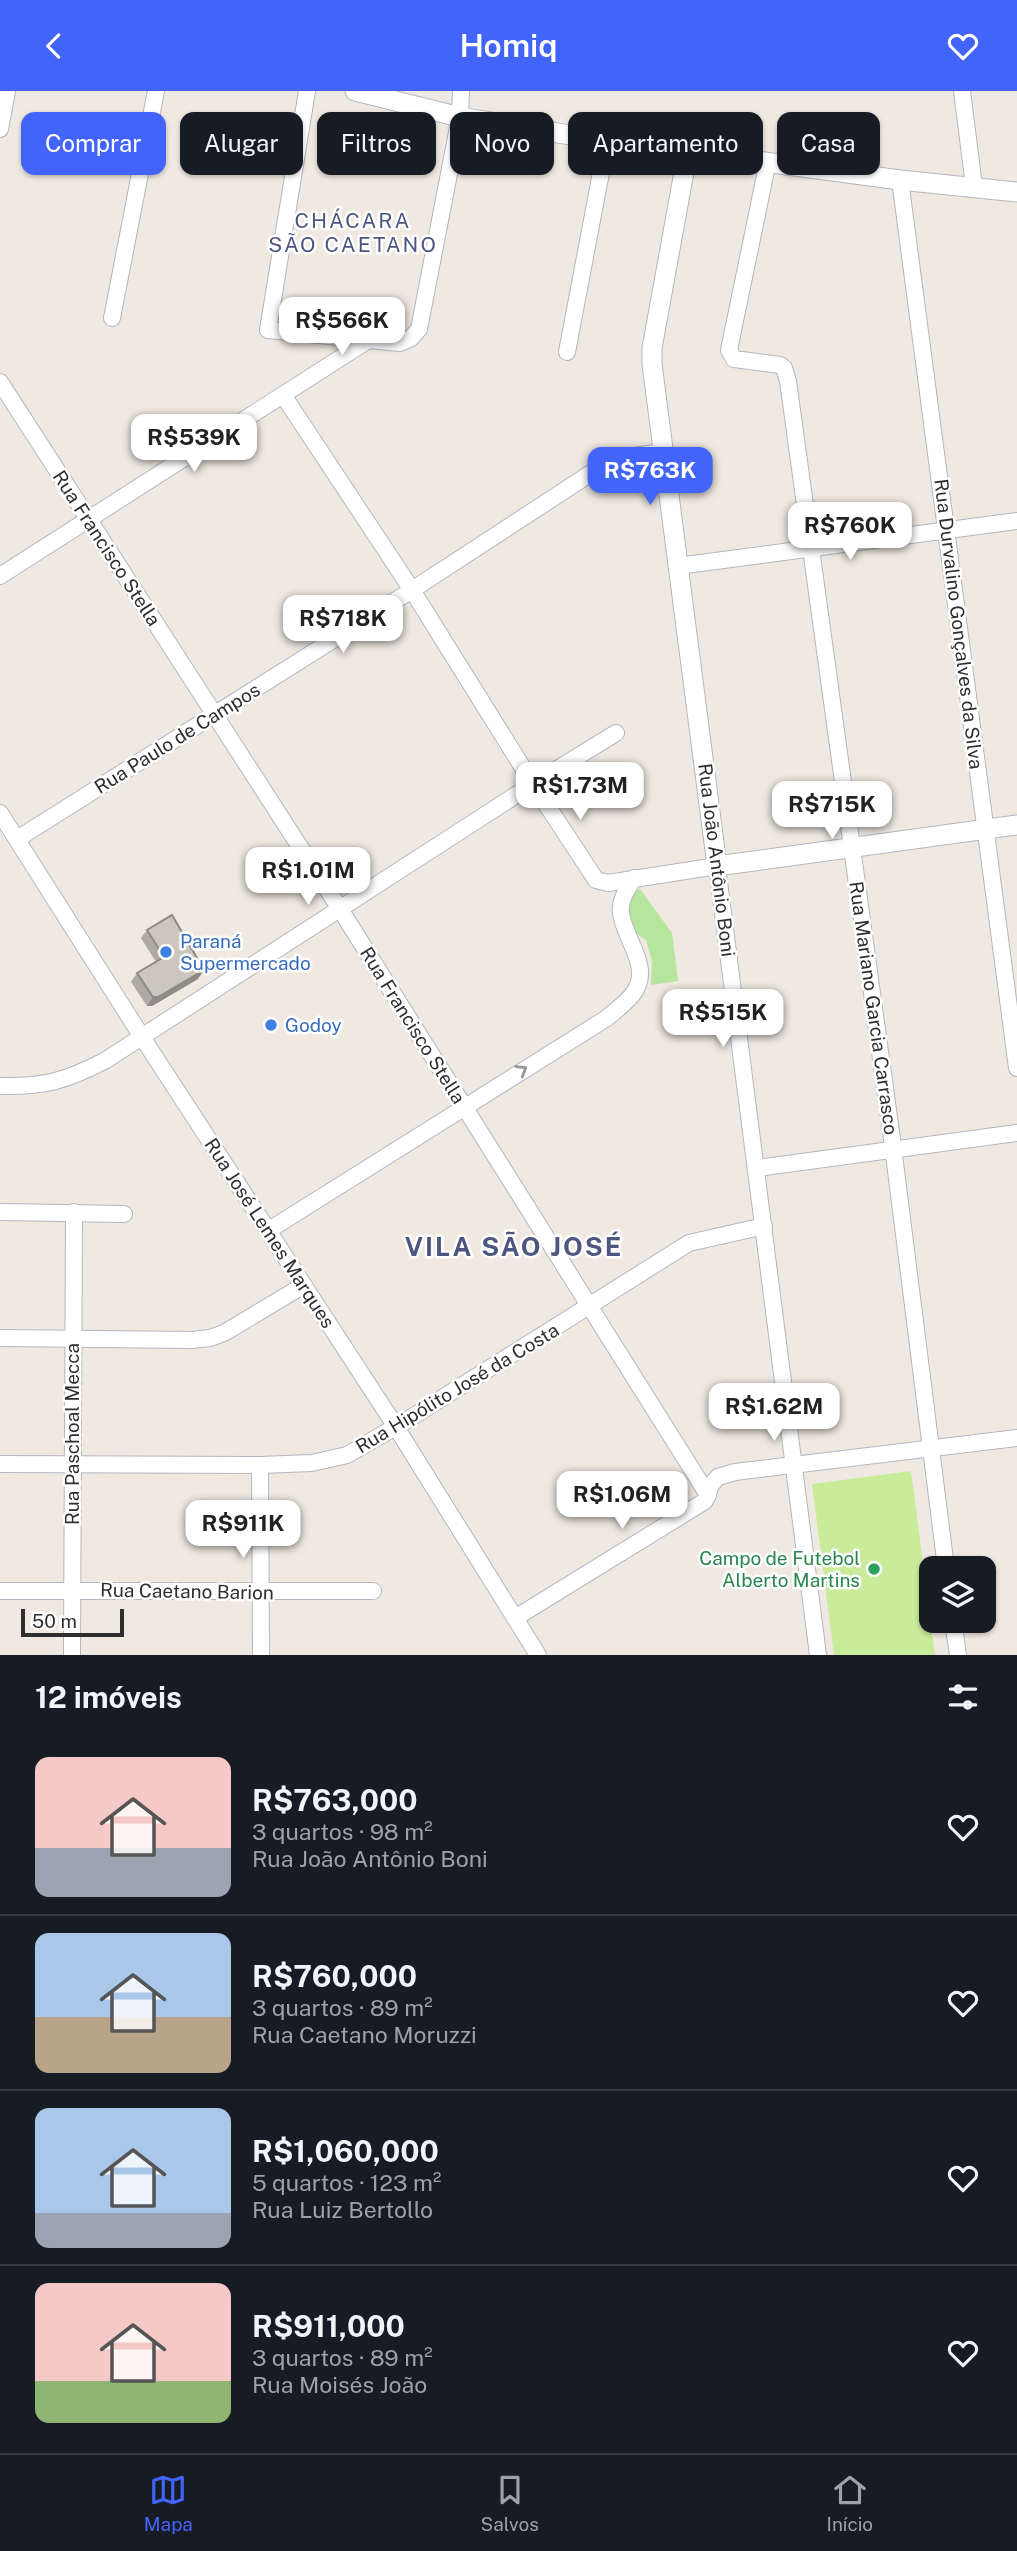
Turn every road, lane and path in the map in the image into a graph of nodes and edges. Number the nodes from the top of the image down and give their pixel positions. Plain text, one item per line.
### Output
1 (7, 91) edge
2 (156, 91) edge
3 (307, 91) edge
4 (355, 91) edge
5 (461, 91) edge
6 (962, 91) edge
7 (460, 112) edge
8 (450, 115) edge
9 (0, 129) edge
10 (763, 160) edge
11 (768, 161) junction
12 (450, 169) edge
13 (601, 175) edge
14 (684, 175) edge
15 (900, 180) junction
16 (974, 186) junction
17 (1017, 192) edge
18 (112, 319) dead end
19 (367, 341) junction
20 (567, 352) dead end
21 (0, 382) edge
22 (283, 395) junction
23 (663, 452) junction
24 (89, 520) junction
25 (1017, 521) edge
26 (947, 530) junction
27 (812, 549) junction
28 (678, 566) junction
29 (0, 576) edge
30 (412, 590) junction
31 (214, 715) junction
32 (616, 733) dead end
33 (533, 784) junction
34 (0, 813) edge
35 (1017, 825) edge
36 (986, 829) junction
37 (17, 839) junction
38 (852, 846) junction
39 (717, 866) junction
40 (634, 878) junction
41 (340, 909) junction
42 (142, 1037) junction
43 (1017, 1068) edge
44 (0, 1086) edge
45 (464, 1106) junction
46 (1017, 1133) edge
47 (894, 1150) junction
48 (757, 1168) junction
49 (0, 1212) edge
50 (74, 1212) junction
51 (124, 1214) dead end
52 (764, 1226) junction
53 (269, 1230) junction
54 (304, 1285) junction
55 (590, 1306) junction
56 (0, 1338) edge
57 (73, 1338) junction
58 (396, 1427) junction
59 (1017, 1437) edge
60 (930, 1448) junction
61 (71, 1463) junction
62 (0, 1464) edge
63 (795, 1464) junction
64 (260, 1465) junction
65 (708, 1495) junction
66 (944, 1556) edge
67 (72, 1589) junction
68 (0, 1591) edge
69 (373, 1591) dead end
70 (261, 1593) junction
71 (515, 1618) junction
72 (955, 1633) edge
73 (72, 1655) edge
74 (261, 1655) edge
75 (538, 1655) edge
76 (818, 1655) edge
77 (958, 1655) edge

1 - 9 street
2 - 18 street
3 - 19 street
4 - 8 street
5 - 7 street
6 - 16 street
10 - 11 street
11 - 15 street
11 - 27 street, Rua Mariano Garcia Carrasco
12 - 19 street
13 - 20 street
14 - 23 street, Rua João Antônio Boni
15 - 16 street
15 - 26 street, Rua Durvalino Gonçalves da Silva
16 - 17 street
19 - 22 street
21 - 24 street, Rua Francisco Stella
22 - 24 street
22 - 30 street
23 - 28 street, Rua João Antônio Boni
23 - 30 street, Rua Paulo de Campos
24 - 29 street
24 - 31 street, Rua Francisco Stella
25 - 26 street
26 - 27 street
26 - 36 street, Rua Durvalino Gonçalves da Silva
27 - 28 street
27 - 38 street, Rua Mariano Garcia Carrasco
28 - 39 street, Rua João Antônio Boni
30 - 31 street, Rua Paulo de Campos
30 - 33 street
31 - 37 street, Rua Paulo de Campos
31 - 41 street, Rua Francisco Stella
32 - 33 street
33 - 40 street
33 - 41 street
34 - 37 street, Rua José Lemes Marques
35 - 36 street
36 - 38 street
36 - 43 street, Rua Durvalino Gonçalves da Silva
37 - 42 street, Rua José Lemes Marques
38 - 39 street
38 - 47 street, Rua Mariano Garcia Carrasco
39 - 40 street
39 - 48 street, Rua João Antônio Boni
45 -> 40 street
41 - 42 street
41 - 45 street, Rua Francisco Stella
42 - 44 street
42 - 53 street, Rua José Lemes Marques
45 - 53 street
45 - 55 street, Rua Francisco Stella
46 - 47 street
47 - 48 street
47 - 60 street, Rua Mariano Garcia Carrasco
48 - 52 street, Rua João Antônio Boni
49 - 50 street
50 - 51 street
50 - 57 street, Rua Paschoal Mecca
52 - 55 street, Rua Hipólito José da Costa
52 - 63 street, Rua João Antônio Boni
53 - 54 street, Rua José Lemes Marques
54 - 57 street
54 - 58 street, Rua José Lemes Marques
55 - 58 street, Rua Hipólito José da Costa
55 - 65 street, Rua Francisco Stella
56 - 57 street
57 - 61 street, Rua Paschoal Mecca
58 - 64 street, Rua Hipólito José da Costa
58 - 71 street, Rua José Lemes Marques
59 - 60 street
60 - 63 street
60 - 66 street, Rua Mariano Garcia Carrasco
61 - 62 street, Rua Hipólito José da Costa
61 - 64 street, Rua Hipólito José da Costa
61 - 67 street, Rua Paschoal Mecca
63 - 65 street
63 - 76 street, Rua João Antônio Boni
64 - 70 street
65 - 71 street
67 - 68 street, Rua Caetano Barion
67 - 70 street, Rua Caetano Barion
67 - 73 street, Rua Paschoal Mecca
69 - 70 street, Rua Caetano Barion
70 - 74 street
71 - 75 street, Rua José Lemes Marques
72 - 77 street

